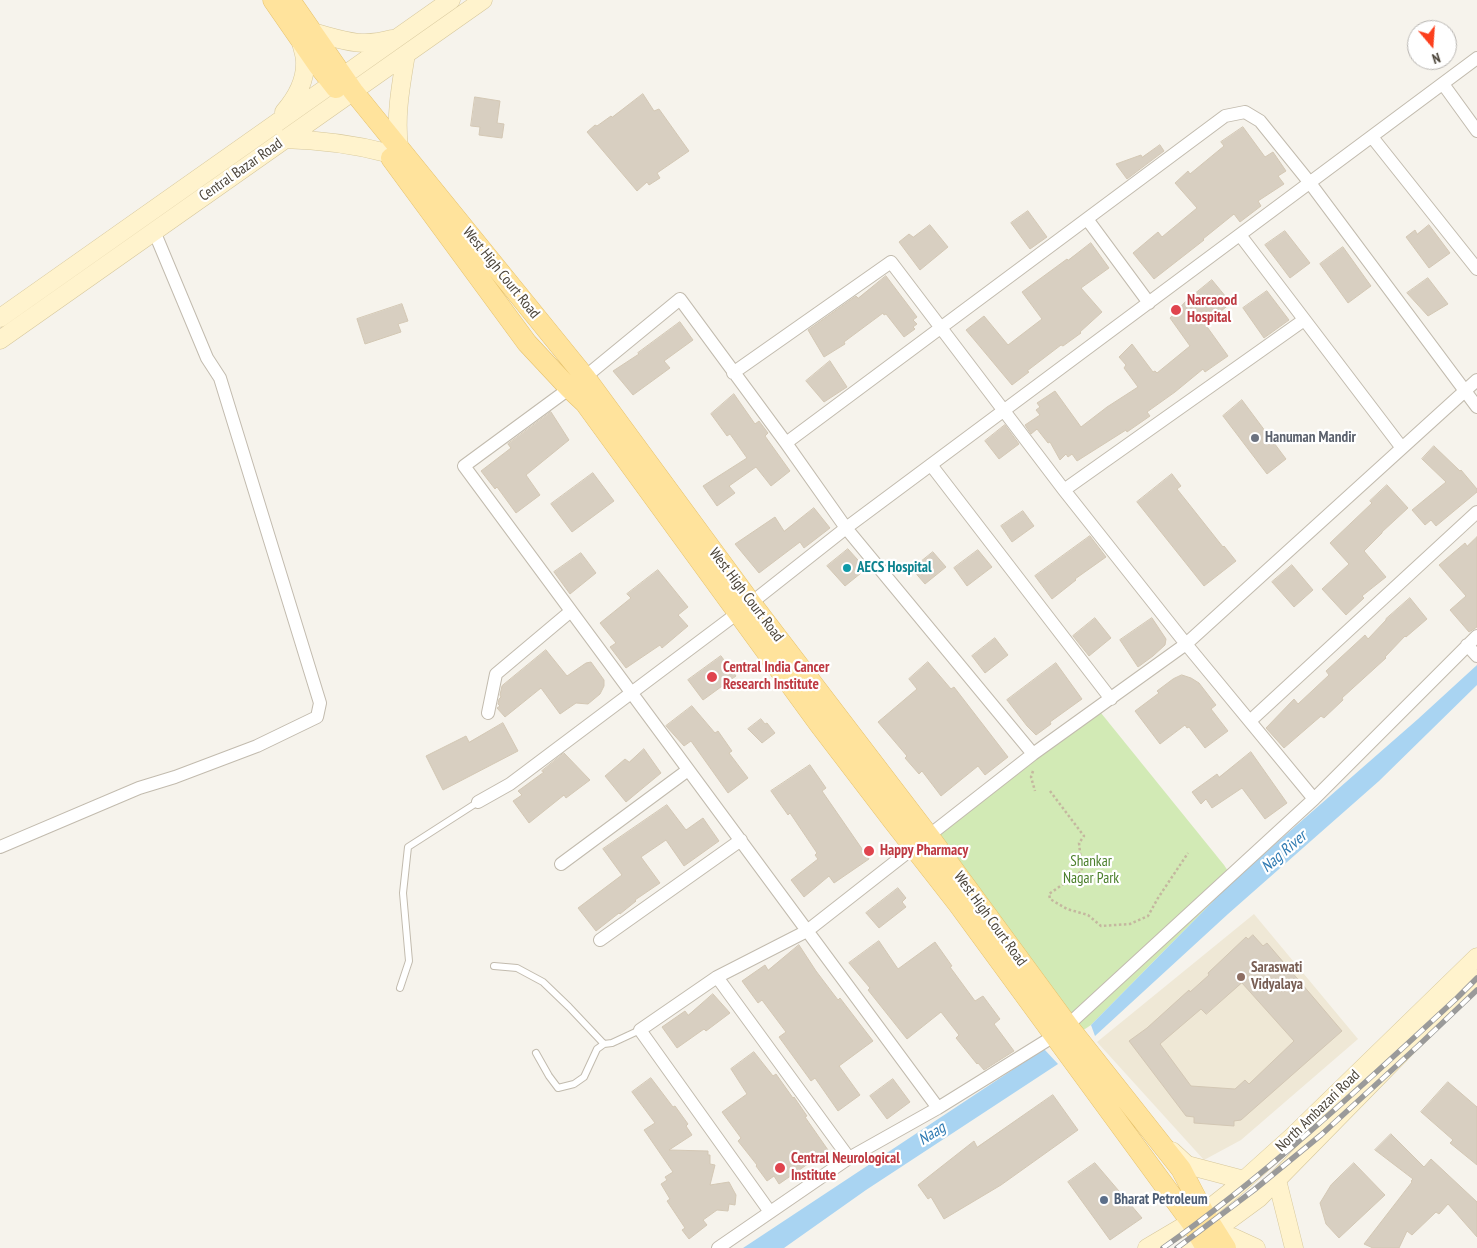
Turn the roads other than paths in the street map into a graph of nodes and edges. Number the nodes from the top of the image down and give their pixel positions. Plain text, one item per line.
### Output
1 (273, 0) edge
2 (290, 0) edge
3 (451, 0) edge
4 (483, 0) edge
5 (306, 36) junction
6 (398, 38) junction
7 (406, 54) junction
8 (1477, 58) edge
9 (1443, 84) junction
10 (343, 87) junction
11 (279, 132) junction
12 (1477, 132) edge
13 (1372, 137) junction
14 (393, 150) junction
15 (1310, 183) junction
16 (1087, 219) junction
17 (154, 231) junction
18 (1240, 235) junction
19 (1477, 269) edge
20 (1149, 303) junction
21 (0, 318) edge
22 (1304, 320) junction
23 (941, 327) junction
24 (0, 340) edge
25 (734, 373) junction
26 (1477, 380) edge
27 (577, 383) junction
28 (1464, 391) junction
29 (1477, 407) edge
30 (1005, 410) junction
31 (786, 443) junction
32 (1402, 448) junction
33 (931, 465) junction
34 (1064, 490) junction
35 (1477, 512) edge
36 (846, 528) junction
37 (744, 608) junction
38 (571, 610) junction
39 (1477, 636) edge
40 (1186, 644) junction
41 (1472, 650) edge
42 (632, 693) junction
43 (1111, 699) junction
44 (488, 713) dead end
45 (1250, 721) junction
46 (1033, 754) junction
47 (688, 770) junction
48 (1314, 799) junction
49 (478, 802) joint
50 (741, 840) junction
51 (922, 842) junction
52 (0, 847) edge
53 (561, 864) dead end
54 (807, 931) junction
55 (600, 940) dead end
56 (1477, 957) edge
57 (494, 966) dead end
58 (717, 977) junction
59 (1477, 979) edge
60 (400, 988) dead end
61 (640, 1030) junction
62 (1061, 1031) junction
63 (604, 1044) junction
64 (536, 1053) dead end
65 (938, 1108) junction
66 (1159, 1139) junction
67 (849, 1158) junction
68 (1244, 1180) junction
69 (1277, 1180) junction
70 (770, 1212) junction
71 (1197, 1217) junction
72 (1210, 1244) edge
73 (718, 1248) edge
74 (1146, 1248) edge
75 (1256, 1248) edge
76 (1294, 1248) edge

1 - 5 main road, West High Court Road
2 - 5 main road, West High Court Road
3 - 6 main road, Central Bazar Road
4 - 7 main road, Central Bazar Road
5 - 6 main road
5 - 10 main road, West High Court Road
5 - 11 main road
6 - 10 main road, Central Bazar Road
7 - 10 main road, Central Bazar Road
7 - 14 main road
8 - 9 street
9 - 12 street
9 - 13 street
10 - 11 main road, Central Bazar Road
10 - 14 main road, West High Court Road
11 - 14 main road
11 - 17 main road, Central Bazar Road
11 - 21 main road, Central Bazar Road
13 - 15 street
13 - 19 street
14 - 27 main road, West High Court Road
15 - 16 street
15 - 18 street
15 - 28 street
16 - 20 street
16 - 23 street
17 - 24 main road, Central Bazar Road
17 - 52 street
18 - 20 street
18 - 22 street
20 - 30 street
22 - 32 street
22 - 34 street
23 - 25 street
23 - 30 street
23 - 31 street
25 - 27 street
25 - 31 street
26 - 28 street
27 - 37 main road, West High Court Road
27 - 38 street
28 - 29 street
28 - 32 street
30 - 33 street
30 - 34 street
31 - 36 street
32 - 40 street
33 - 36 street
33 - 43 street
34 - 40 street
35 - 45 street
36 - 37 street
36 - 46 street
37 - 42 street
37 - 51 main road, West High Court Road
38 - 42 street
38 - 44 street
39 - 41 street
40 - 43 street
40 - 45 street
41 - 48 street
42 - 47 street
42 - 49 street
43 - 46 street
45 - 48 street
46 - 51 street
47 - 50 street
47 - 53 street
48 - 62 street
49 - 60 lane
50 - 54 street
50 - 55 street
51 - 54 street
51 - 62 main road, West High Court Road
54 - 58 street
54 - 65 street
56 - 68 main road, North Ambazari Road
57 - 63 lane
58 - 61 street
58 - 67 street
59 - 69 main road, North Ambazari Road
61 - 63 lane
61 - 70 street
62 - 65 street
62 - 66 main road, West High Court Road
62 - 71 main road, West High Court Road
63 - 64 lane
65 - 67 street
66 - 68 main road
66 - 71 main road, West High Court Road
67 - 70 street
68 - 71 main road, North Ambazari Road
69 - 72 main road, North Ambazari Road
69 - 76 main road
70 - 73 street
71 - 72 main road, West High Court Road
71 - 74 main road, North Ambazari Road
72 - 75 main road

